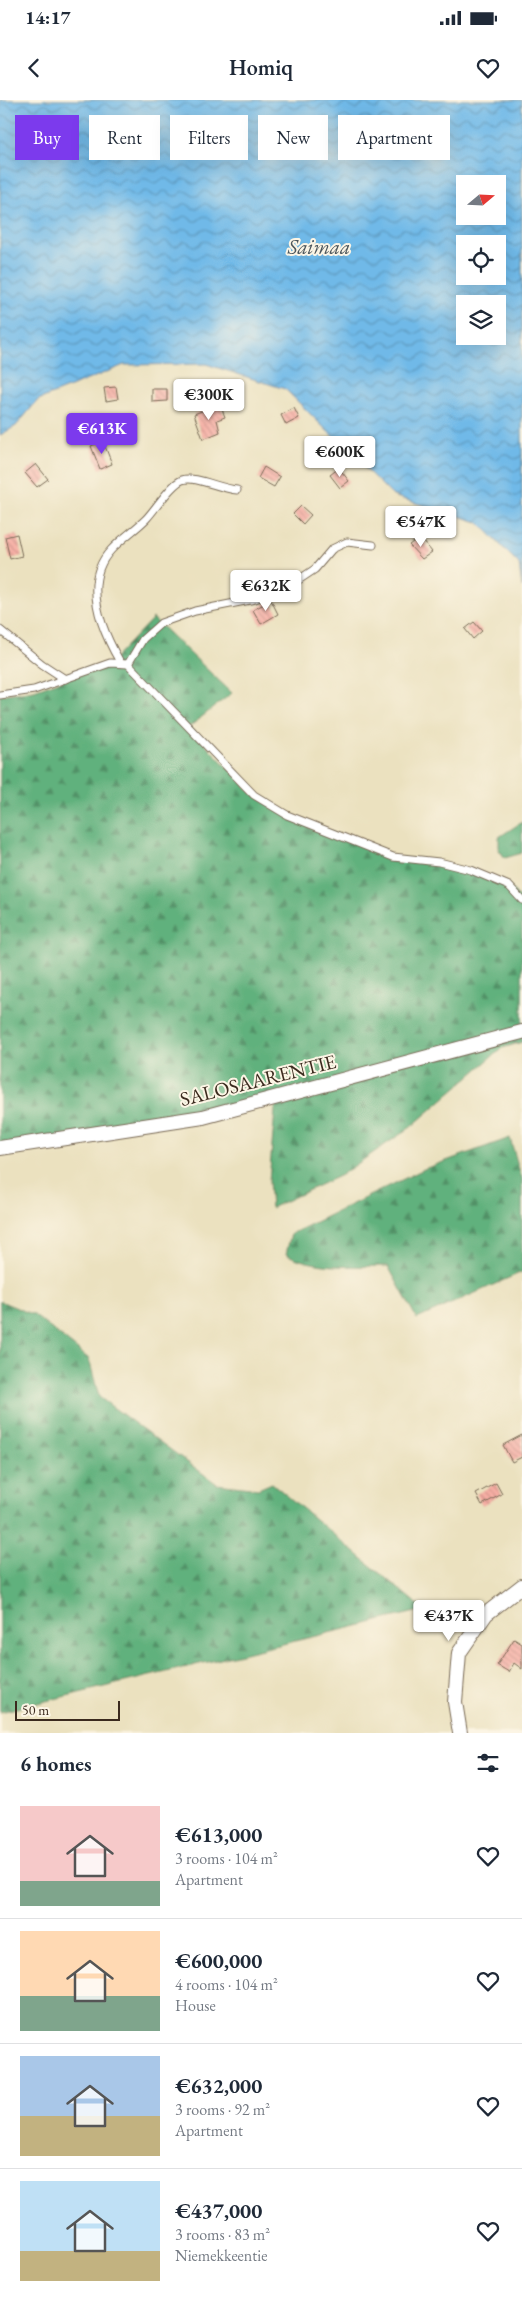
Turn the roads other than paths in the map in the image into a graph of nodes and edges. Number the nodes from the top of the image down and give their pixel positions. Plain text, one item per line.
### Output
1 (237, 490) dead end
2 (373, 545) dead end
3 (0, 630) edge
4 (120, 662) junction
5 (128, 664) junction
6 (65, 679) junction
7 (0, 695) edge
8 (522, 900) edge
9 (522, 1032) edge
10 (0, 1148) edge
11 (522, 1586) edge
12 (460, 1733) edge

1 - 4 lane
2 - 5 lane
3 - 6 lane
4 - 5 lane
4 - 6 lane
5 - 8 lane
6 - 7 lane
9 - 10 street, SALOSAARENTIE
11 - 12 street

